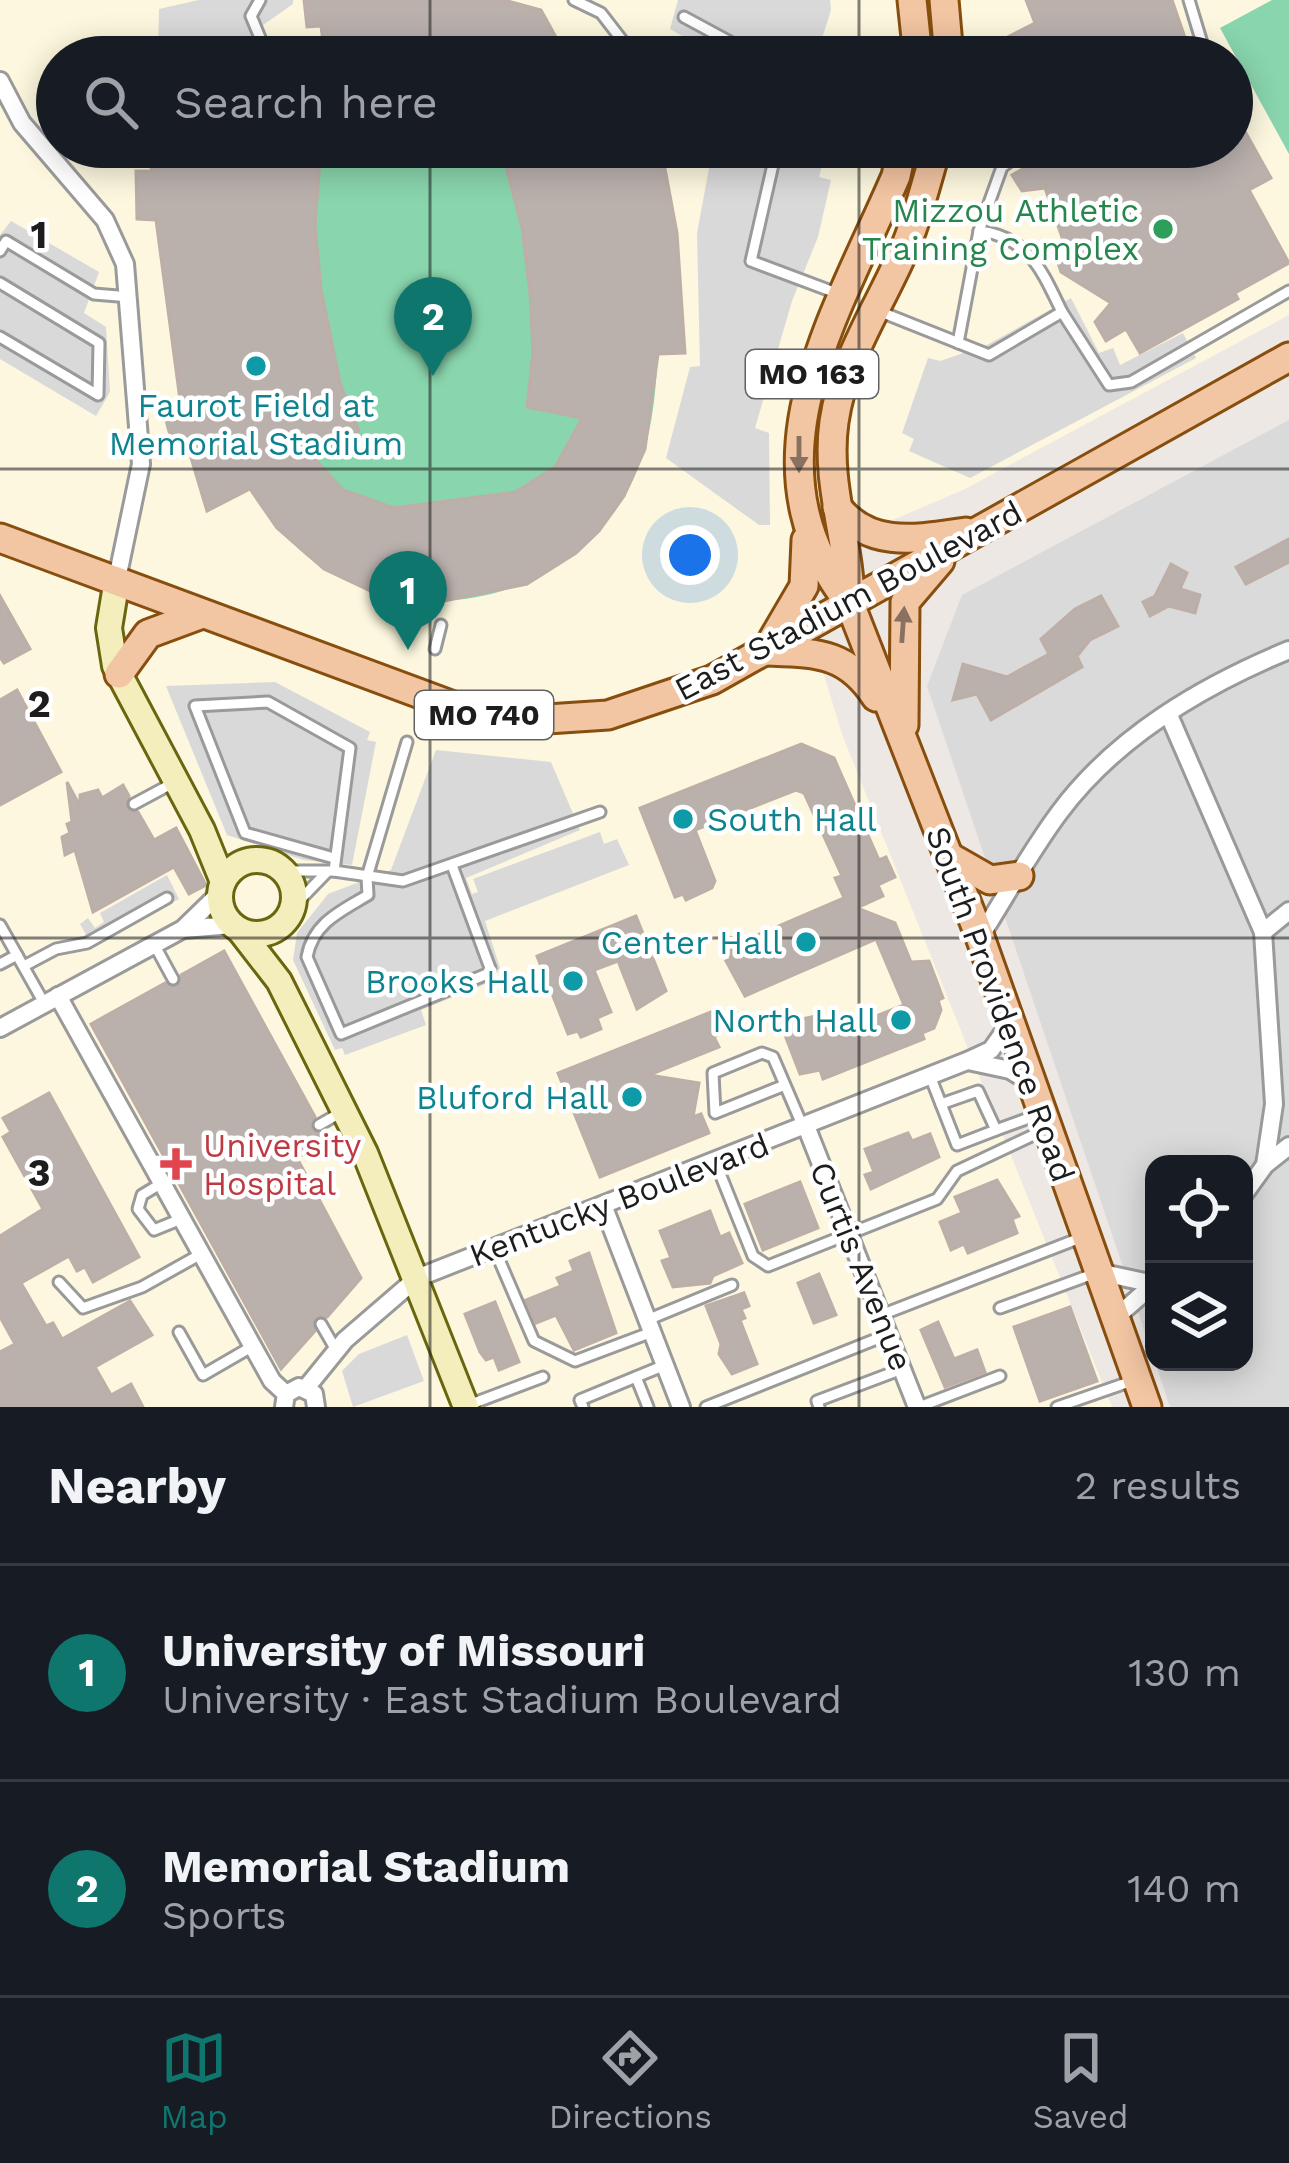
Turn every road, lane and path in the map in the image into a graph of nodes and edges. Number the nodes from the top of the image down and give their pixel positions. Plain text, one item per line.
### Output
1 (260, 0) edge
2 (574, 0) edge
3 (912, 0) edge
4 (944, 0) edge
5 (1189, 0) edge
6 (683, 17) dead end
7 (259, 36) edge
8 (618, 36) edge
9 (719, 36) edge
10 (916, 36) edge
11 (947, 36) edge
12 (1200, 36) edge
13 (0, 81) edge
14 (36, 139) edge
15 (61, 168) edge
16 (772, 168) edge
17 (898, 168) edge
18 (931, 168) edge
19 (1002, 168) edge
20 (896, 176) junction
21 (980, 231) junction
22 (0, 251) edge
23 (0, 284) edge
24 (1289, 291) edge
25 (843, 296) junction
26 (130, 297) junction
27 (876, 310) junction
28 (1062, 312) junction
29 (0, 337) edge
30 (958, 343) junction
31 (1289, 357) edge
32 (836, 505) junction
33 (806, 514) junction
34 (982, 530) junction
35 (0, 538) edge
36 (117, 579) junction
37 (850, 604) junction
38 (202, 614) junction
39 (441, 626) dead end
40 (435, 649) dead end
41 (1289, 650) edge
42 (766, 651) junction
43 (119, 674) junction
44 (1168, 713) junction
45 (407, 742) dead end
46 (904, 742) junction
47 (176, 782) junction
48 (134, 804) dead end
49 (600, 812) dead end
50 (202, 830) junction
51 (948, 856) junction
52 (334, 858) junction
53 (250, 861) junction
54 (453, 868) junction
55 (284, 871) junction
56 (330, 872) junction
57 (1019, 876) junction
58 (367, 878) junction
59 (221, 888) junction
60 (166, 898) dead end
61 (1289, 911) edge
62 (286, 917) junction
63 (0, 925) edge
64 (237, 928) junction
65 (183, 929) junction
66 (1263, 932) junction
67 (980, 937) junction
68 (154, 944) junction
69 (17, 955) junction
70 (0, 964) edge
71 (24, 966) junction
72 (173, 979) dead end
73 (279, 981) junction
74 (51, 999) junction
75 (1010, 1023) junction
76 (0, 1028) edge
77 (967, 1061) junction
78 (930, 1076) junction
79 (1031, 1083) junction
80 (785, 1085) junction
81 (941, 1104) junction
82 (344, 1111) junction
83 (1281, 1112) edge
84 (1045, 1121) junction
85 (319, 1125) dead end
86 (805, 1126) junction
87 (996, 1130) junction
88 (1289, 1146) edge
89 (716, 1161) junction
90 (1265, 1165) junction
91 (1253, 1182) edge
92 (162, 1183) junction
93 (603, 1205) junction
94 (180, 1206) junction
95 (848, 1232) junction
96 (1085, 1236) junction
97 (494, 1248) junction
98 (201, 1254) junction
99 (1098, 1272) junction
100 (417, 1279) junction
101 (59, 1282) dead end
102 (1145, 1282) edge
103 (732, 1285) dead end
104 (1145, 1292) edge
105 (1000, 1308) dead end
106 (881, 1315) junction
107 (1115, 1318) junction
108 (321, 1324) dead end
109 (650, 1326) junction
110 (179, 1331) dead end
111 (889, 1334) junction
112 (253, 1346) junction
113 (336, 1350) junction
114 (665, 1366) junction
115 (902, 1369) junction
116 (1000, 1376) dead end
117 (543, 1377) dead end
118 (636, 1377) junction
119 (1137, 1379) junction
120 (306, 1388) junction
121 (285, 1401) edge
122 (316, 1407) edge
123 (466, 1407) edge
124 (583, 1407) edge
125 (648, 1407) edge
126 (681, 1407) edge
127 (706, 1407) edge
128 (819, 1407) edge
129 (918, 1407) edge
130 (1057, 1407) edge
131 (1147, 1407) edge

1 - 7 lane
2 - 8 lane
3 - 10 main road
4 - 11 main road
5 - 12 lane
6 - 9 lane
13 - 14 street
15 - 26 street
16 - 25 lane
17 - 20 main road, South Providence Road / MO 163
18 - 27 main road, South Providence Road / MO 163
19 - 21 lane
20 - 25 main road, South Providence Road / MO 163
20 - 27 main road
21 - 28 lane
21 - 30 lane
22 - 26 lane
23 - 29 lane
24 - 28 lane
25 -> 33 main road, South Providence Road / MO 163
26 - 36 street
27 - 30 lane
27 - 32 main road, South Providence Road / MO 163
28 - 30 lane
31 - 34 main road, East Stadium Boulevard / MO 740
32 - 34 main road
32 - 37 main road, South Providence Road / MO 163
33 - 37 main road, South Providence Road / MO 163
33 - 42 main road
34 - 37 main road, East Stadium Boulevard / MO 740
46 -> 34 main road
35 - 36 main road, East Stadium Boulevard / MO 740
36 - 38 main road, East Stadium Boulevard / MO 740
36 - 43 street
37 - 42 main road, East Stadium Boulevard / MO 740
37 - 46 main road, South Providence Road / MO 163
38 - 42 main road, East Stadium Boulevard / MO 740
38 - 43 main road
39 - 40 lane
41 - 44 street
42 - 46 main road
43 - 47 street
44 - 57 street
44 - 66 street
45 - 58 lane
46 - 51 main road, South Providence Road / MO 163
47 - 48 lane
47 - 50 street
49 - 54 lane
50 - 53 street
50 - 59 street
51 - 57 main road
51 - 67 main road, South Providence Road / MO 163
52 - 52 lane
52 - 56 lane
53 - 55 street
53 - 59 street
54 - 58 lane
54 - 58 lane
55 - 56 lane
55 - 62 street
56 - 58 lane
56 - 62 lane
57 - 67 street
59 - 64 street
59 - 65 street
60 - 71 lane
61 - 66 street
62 - 64 street
62 - 73 street
63 - 69 lane
64 - 65 street
64 - 73 street
65 - 68 street
66 - 83 street
67 - 75 main road, South Providence Road / MO 163
68 - 72 lane
68 - 74 street
69 - 70 lane
69 - 71 lane
71 - 74 lane
73 - 82 street
74 - 76 street
74 - 92 street
75 - 77 street, Kentucky Boulevard
75 - 79 main road, South Providence Road / MO 163
77 - 78 street, Kentucky Boulevard
77 - 79 street
78 - 81 lane
78 - 86 street, Kentucky Boulevard
79 - 84 main road, South Providence Road / MO 163
80 - 80 lane
80 - 86 lane
81 - 87 lane
81 - 87 lane
82 - 85 lane
82 - 100 street
83 - 90 street
84 - 87 lane
84 - 95 lane
84 - 96 main road, South Providence Road / MO 163
86 - 89 street, Kentucky Boulevard
86 - 95 street, Curtis Avenue
88 - 90 street
89 - 93 street, Kentucky Boulevard
89 - 95 lane
90 - 91 street
92 - 94 street
92 - 94 lane
93 - 97 street, Kentucky Boulevard
93 - 109 street
94 - 98 street
95 - 106 street, Curtis Avenue
96 - 99 main road, South Providence Road / MO 163
96 - 106 lane
97 - 100 street, Kentucky Boulevard
97 - 109 lane
98 - 101 lane
98 - 112 street
99 - 102 street
99 - 105 lane
99 - 107 main road, South Providence Road / MO 163
100 - 113 street, Kentucky Boulevard
100 - 123 street
103 - 109 lane
104 - 107 street
106 - 111 street, Curtis Avenue
107 - 119 main road, South Providence Road / MO 163
108 - 113 lane
109 - 114 street
110 - 112 lane
111 - 115 street, Curtis Avenue
111 - 127 lane
112 - 121 street
113 - 120 street, Kentucky Boulevard
114 - 118 lane
114 - 126 street
115 - 128 lane
115 - 129 street, Curtis Avenue
116 - 129 lane
117 - 123 lane
118 - 124 lane
118 - 125 lane
119 - 130 lane
119 - 131 main road, South Providence Road / MO 163
120 - 121 street
120 - 122 street

